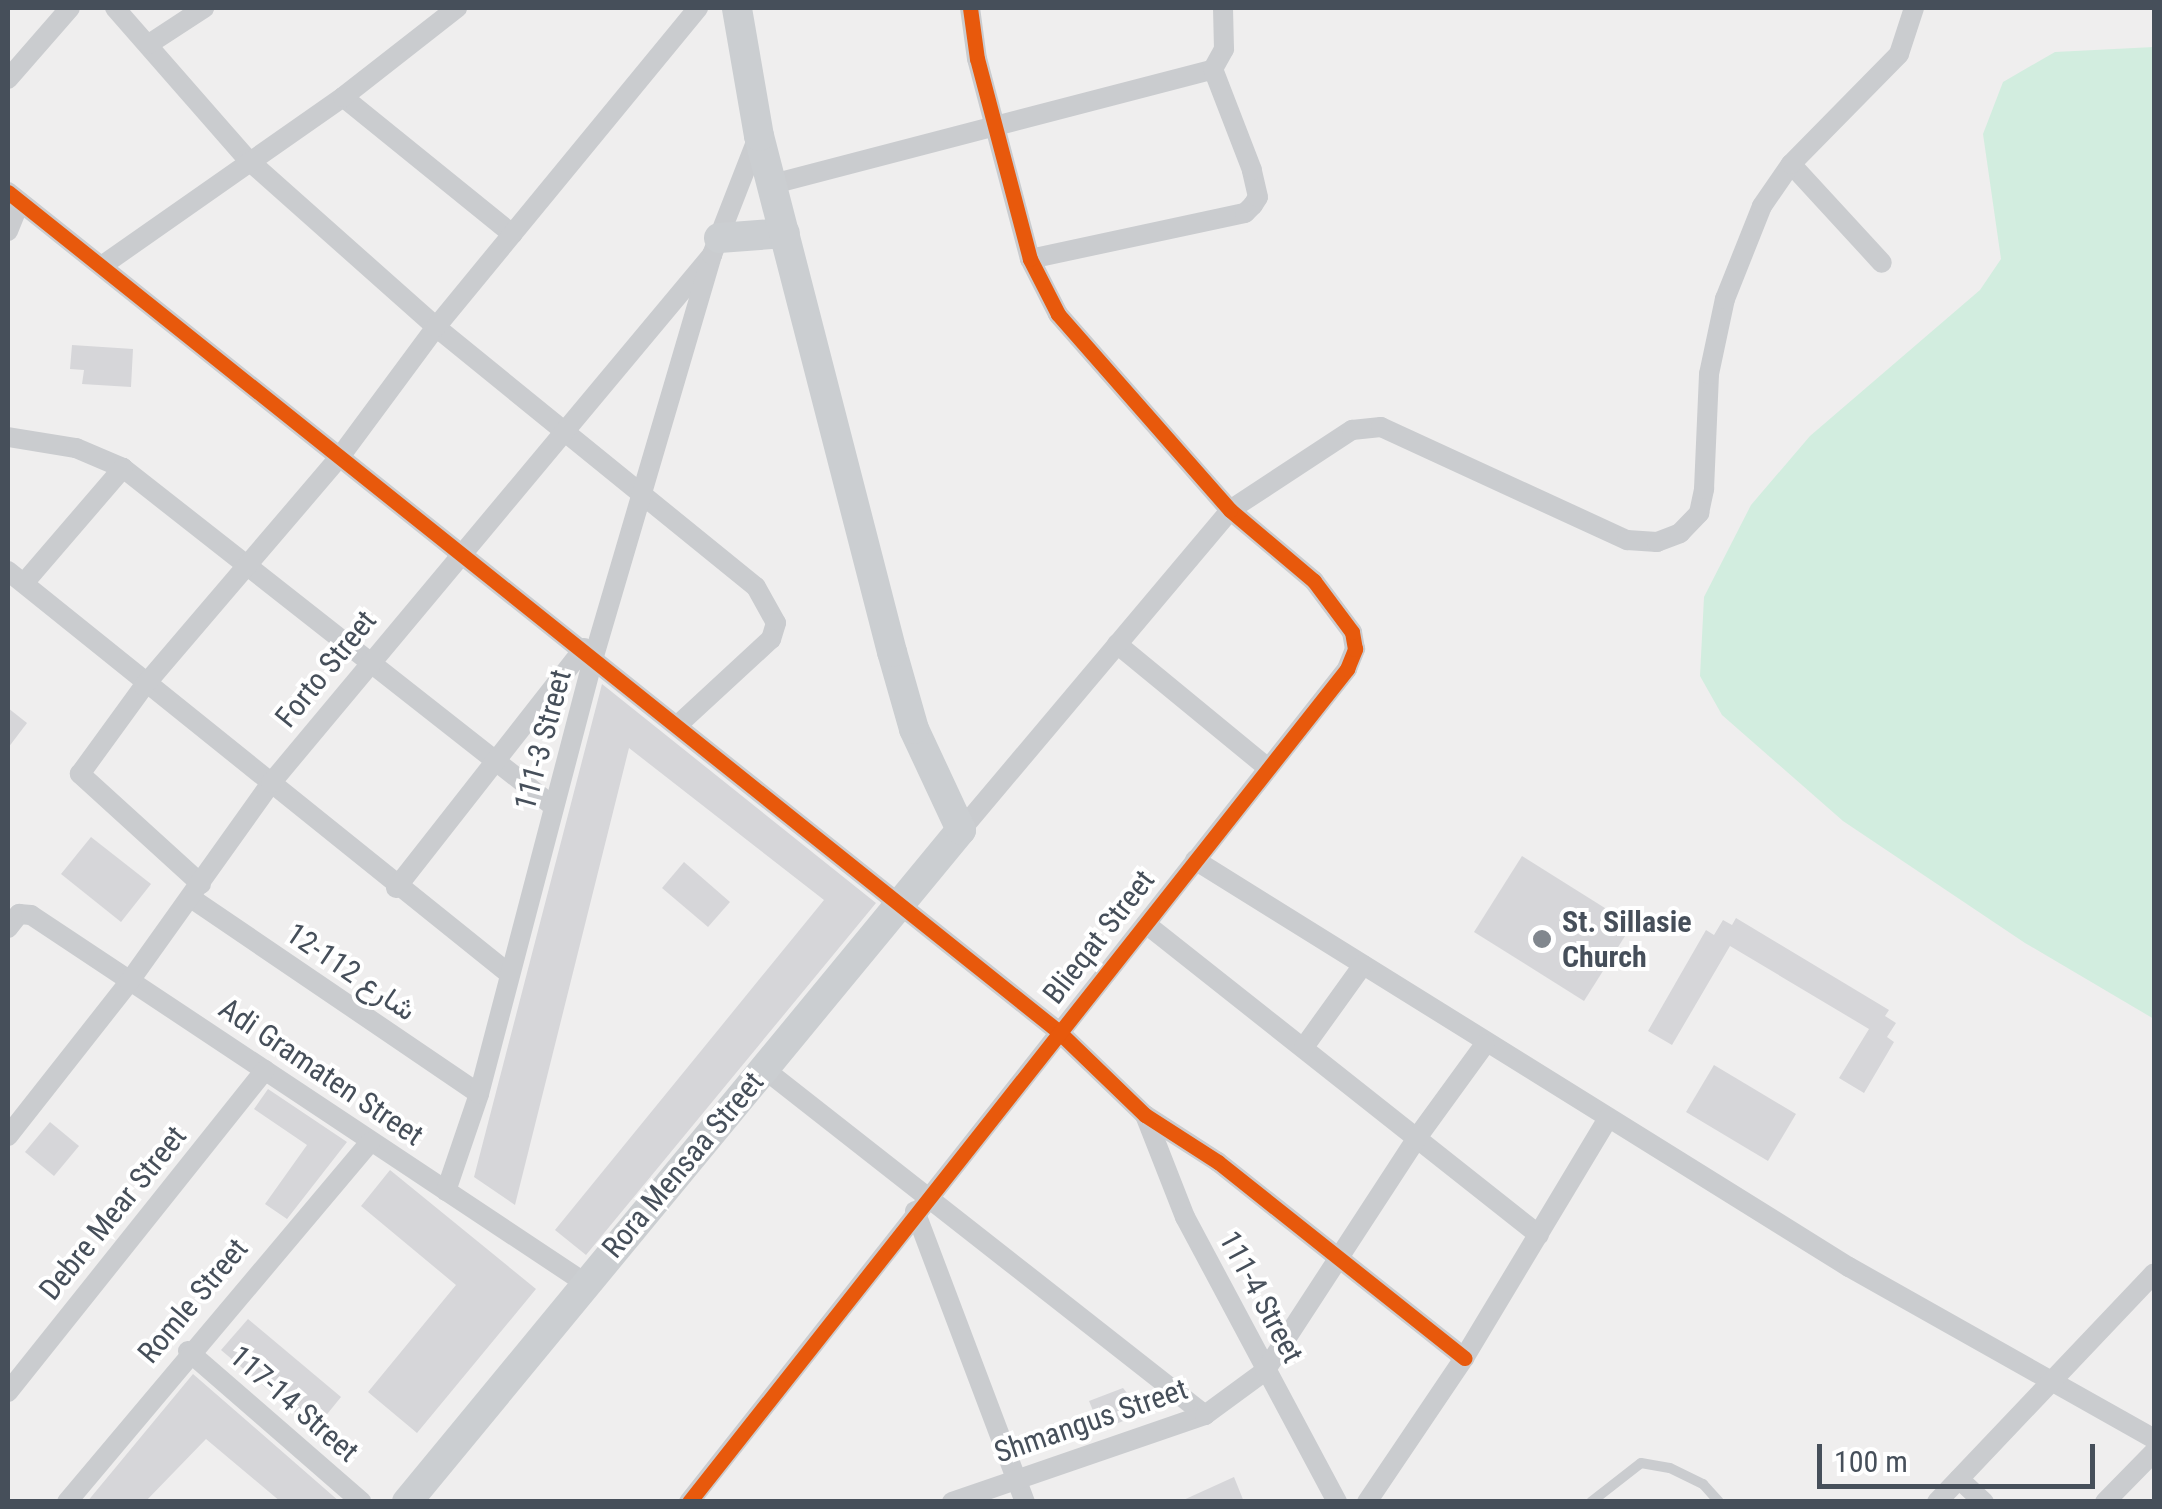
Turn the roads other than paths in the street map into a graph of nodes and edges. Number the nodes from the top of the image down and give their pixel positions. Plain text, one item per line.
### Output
1 (70, 8) edge
2 (115, 8) edge
3 (204, 8) edge
4 (457, 8) edge
5 (698, 8) edge
6 (736, 8) edge
7 (970, 8) edge
8 (1223, 8) edge
9 (1916, 9) edge
10 (149, 44) junction
11 (1214, 69) junction
12 (8, 79) edge
13 (343, 97) junction
14 (994, 124) junction
15 (759, 136) junction
16 (248, 160) junction
17 (1791, 164) junction
18 (773, 184) junction
19 (14, 197) edge
20 (8, 232) edge
21 (785, 233) junction
22 (512, 234) junction
23 (715, 246) junction
24 (1030, 259) junction
25 (1882, 263) dead end
26 (104, 264) junction
27 (436, 327) junction
28 (562, 427) junction
29 (8, 436) edge
30 (342, 454) junction
31 (123, 468) junction
32 (645, 494) junction
33 (1230, 510) junction
34 (458, 552) junction
35 (246, 565) junction
36 (16, 577) edge
37 (1117, 644) junction
38 (589, 652) junction
39 (371, 663) junction
40 (144, 686) junction
41 (679, 724) junction
42 (497, 764) junction
43 (1268, 768) junction
44 (271, 783) junction
45 (553, 806) junction
46 (961, 830) junction
47 (1195, 860) junction
48 (396, 888) junction
49 (196, 891) junction
50 (898, 904) junction
51 (15, 921) edge
52 (1146, 924) junction
53 (1363, 965) junction
54 (508, 973) junction
55 (129, 982) junction
56 (1059, 1032) junction
57 (1485, 1044) junction
58 (1304, 1047) junction
59 (762, 1068) junction
60 (265, 1070) junction
61 (479, 1094) junction
62 (1145, 1116) junction
63 (1608, 1118) junction
64 (8, 1136) edge
65 (1416, 1139) junction
66 (370, 1142) junction
67 (446, 1190) junction
68 (920, 1204) junction
69 (1540, 1235) junction
70 (1340, 1258) junction
71 (2154, 1272) edge
72 (585, 1282) junction
73 (188, 1351) junction
74 (1464, 1358) junction
75 (1266, 1372) junction
76 (2053, 1380) junction
77 (8, 1392) edge
78 (1206, 1415) junction
79 (2154, 1439) edge
80 (2154, 1452) edge
81 (1960, 1479) junction
82 (1016, 1480) junction
83 (414, 1500) edge
84 (67, 1502) edge
85 (362, 1502) edge
86 (689, 1502) edge
87 (952, 1502) edge
88 (1025, 1502) edge
89 (1336, 1502) edge
90 (1366, 1502) edge
91 (1591, 1502) edge
92 (1719, 1502) edge
93 (1937, 1502) edge
94 (1984, 1502) edge
95 (2105, 1502) edge

1 - 12 street
2 - 10 street
3 - 10 street
4 - 13 street
5 - 22 street
6 - 15 main road
7 - 14 street
8 - 11 street
9 - 17 street
10 - 16 street
11 - 14 street
11 - 24 street
13 - 16 street
13 - 22 street
14 - 18 street
14 - 24 street
15 - 18 main road
15 - 23 street, 111-3 Street
16 - 26 street
16 - 27 street
17 - 25 street
17 - 33 street
18 - 21 main road
19 - 20 street
19 - 26 street
21 - 23 main road
21 - 46 main road
22 - 27 street
23 - 28 street, Forto Street
23 - 32 street, 111-3 Street
24 - 33 street
26 - 30 street
27 - 28 street
27 - 30 street
28 - 32 street
28 - 34 street, Forto Street
29 - 31 street
30 - 34 street
30 - 35 street
31 - 35 street
31 - 36 street
32 - 38 street, 111-3 Street
32 - 41 street
33 - 37 street
33 - 43 street, Blieqat Street
34 - 38 street
34 - 39 street, Forto Street
35 - 39 street
35 - 40 street
36 - 40 street
37 - 43 street
37 - 46 street
38 - 41 street
38 - 42 street
38 - 45 street, 111-3 Street
39 - 42 street
39 - 44 street, Forto Street
40 - 44 street
40 - 49 street, شارع 112-12
41 - 50 street
42 - 45 street
42 - 48 street
43 - 47 street, Blieqat Street
44 - 48 street
44 - 49 street, Forto Street
45 - 54 street, 111-3 Street
46 - 50 main road, Rora Mensaa Street
47 - 52 street, Blieqat Street
47 - 53 street
48 - 54 street
49 - 55 street, Forto Street
49 - 61 street, شارع 112-12
50 - 56 street
50 - 59 main road, Rora Mensaa Street
51 - 55 street, Adi Gramaten Street
52 - 56 street, Blieqat Street
52 - 58 street
53 - 57 street
53 - 58 street
54 - 61 street, 111-3 Street
55 - 60 street, Adi Gramaten Street
55 - 64 street, Forto Street
56 - 62 street
56 - 68 street, Blieqat Street
57 - 63 street
57 - 65 street, Shmangus Street
58 - 65 street
59 - 68 street
59 - 72 main road, Rora Mensaa Street
60 - 66 street, Adi Gramaten Street
60 - 77 street, Debre Mear Street
61 - 67 street, 111-3 Street
62 - 70 street
62 - 75 street, 111-4 Street
63 - 69 street
63 - 76 street
65 - 69 street
65 - 70 street, Shmangus Street
66 - 67 street, Adi Gramaten Street
66 - 73 street, Romle Street
67 - 72 street, Adi Gramaten Street
68 - 78 street
68 - 82 street
68 - 86 street, Blieqat Street
69 - 74 street
70 - 74 street
70 - 75 street, Shmangus Street
71 - 76 street
72 - 83 main road, Rora Mensaa Street
73 - 84 street, Romle Street
73 - 85 street, 117-14 Street
74 - 90 street
75 - 78 street, Shmangus Street
75 - 89 street, 111-4 Street
76 - 79 street
76 - 81 street
78 - 82 street, Shmangus Street
80 - 95 street
81 - 93 street
81 - 94 street
82 - 87 street, Shmangus Street
82 - 88 street
91 - 92 lane

